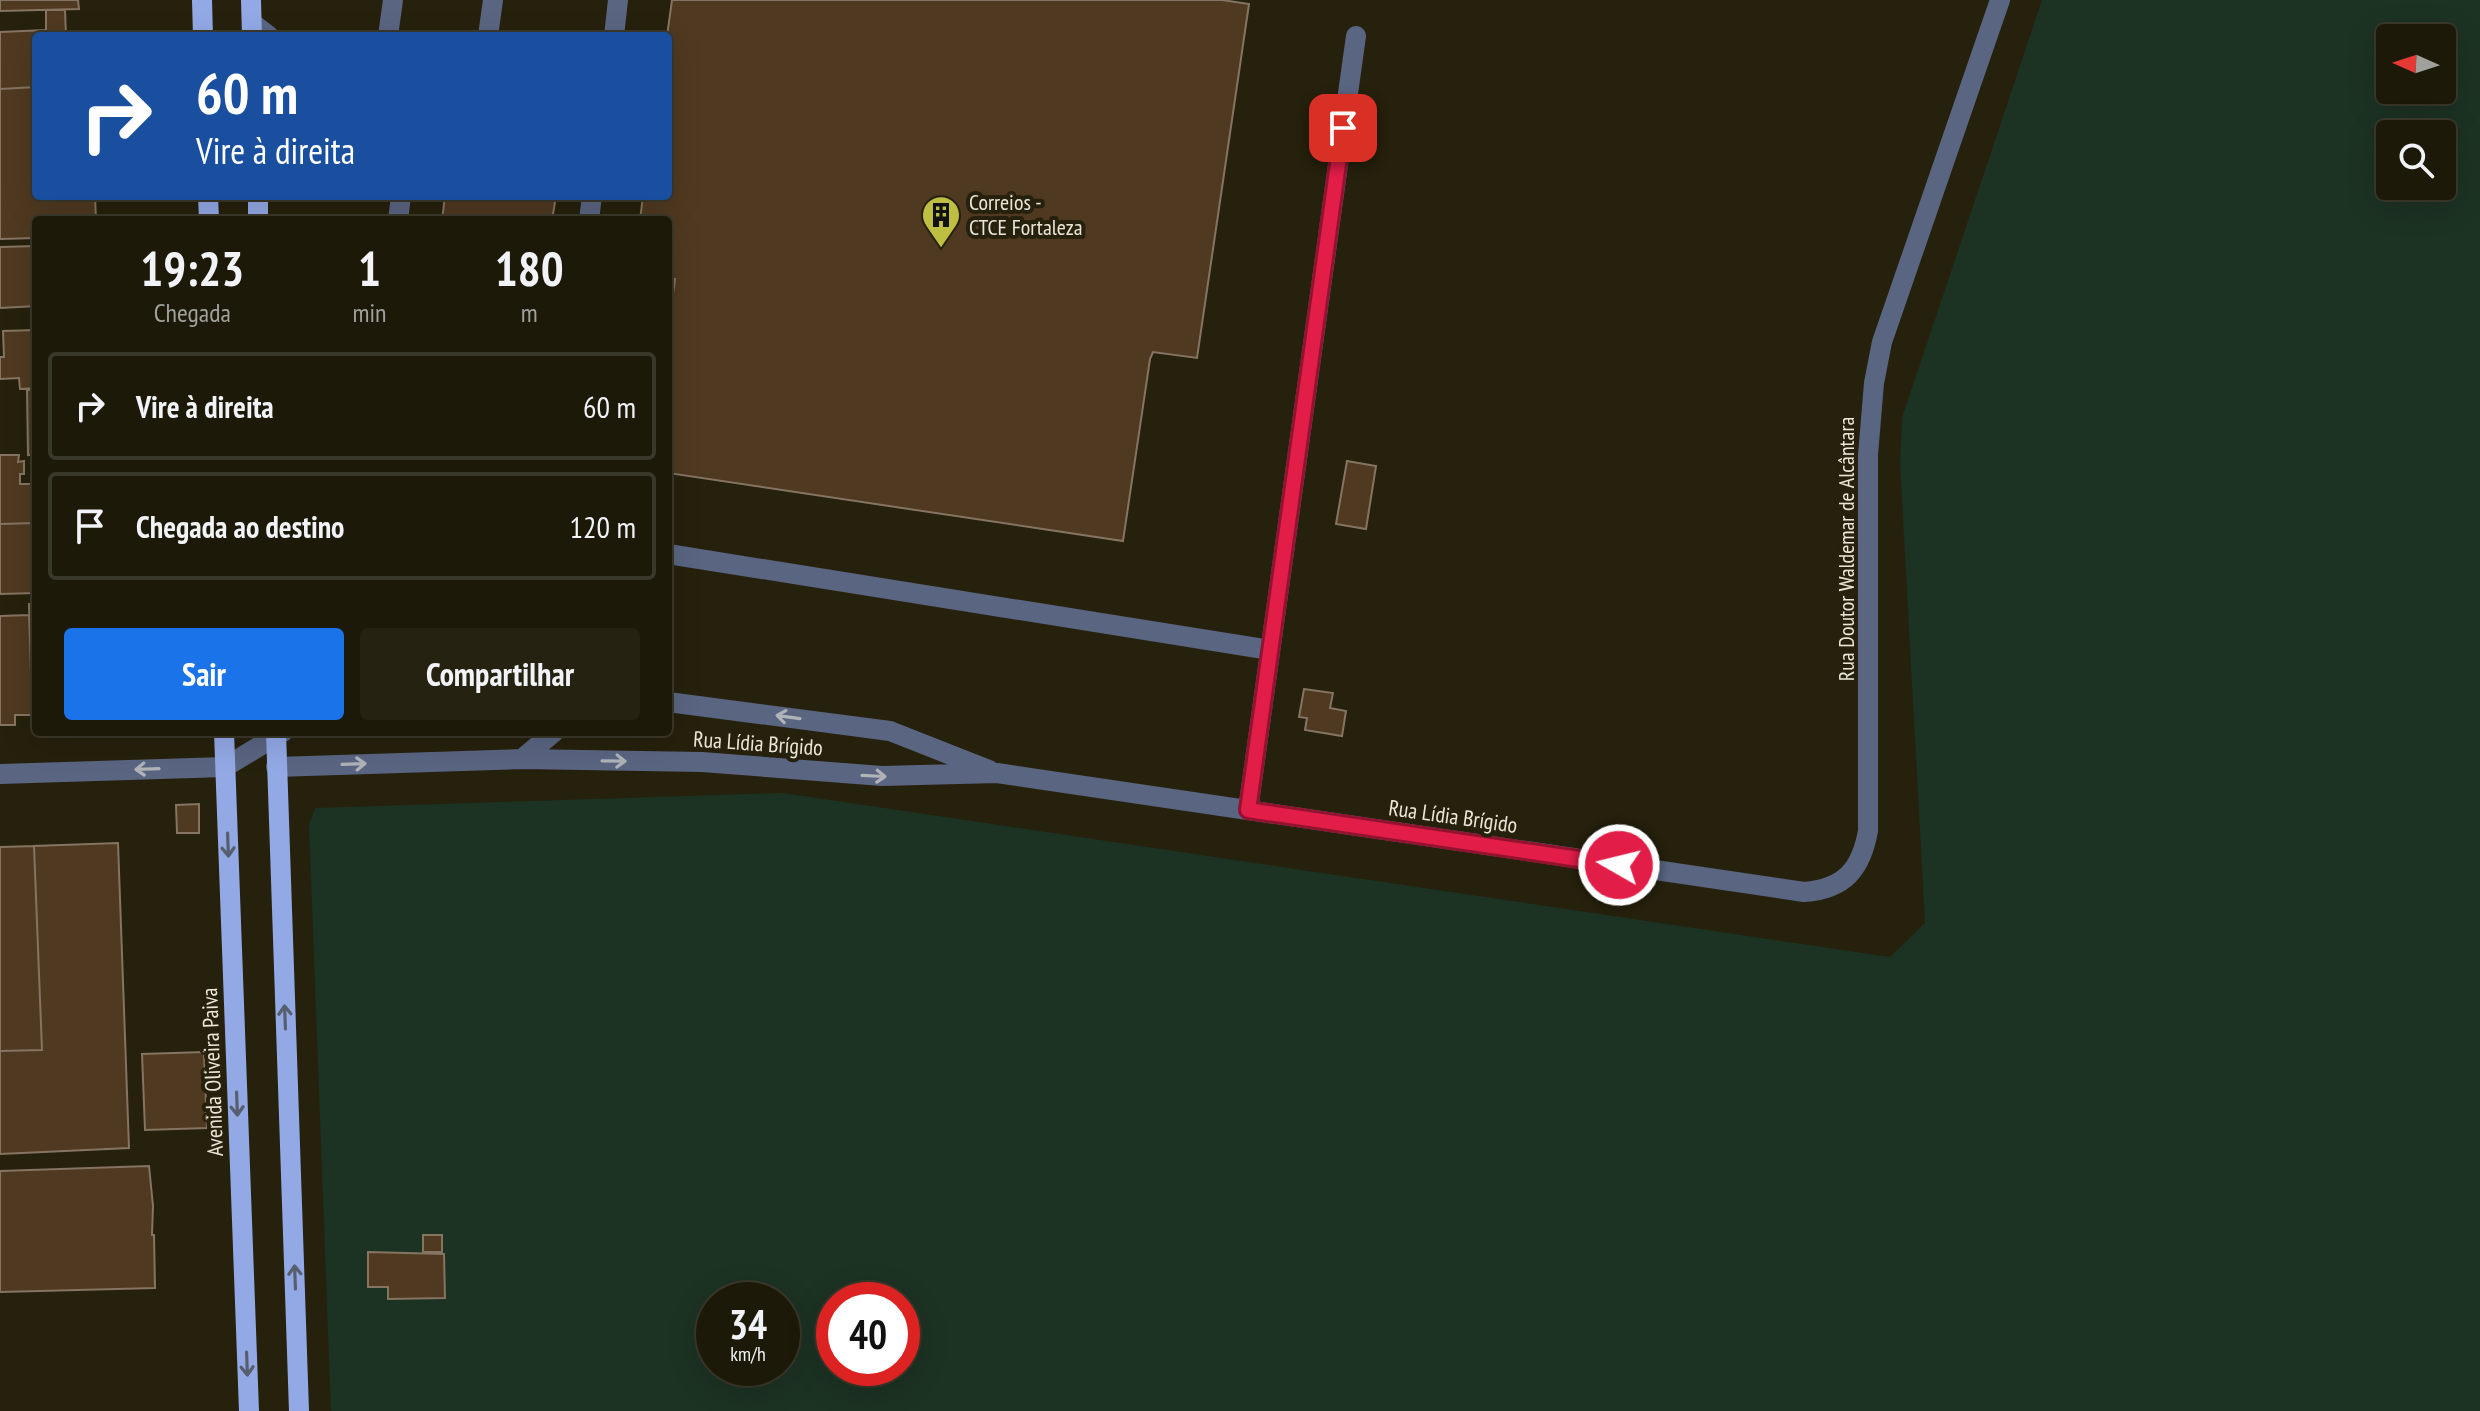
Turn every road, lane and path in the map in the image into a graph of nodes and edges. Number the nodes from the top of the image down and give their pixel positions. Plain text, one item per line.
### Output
1 (202, 0) edge
2 (251, 0) edge
3 (393, 0) edge
4 (493, 0) edge
5 (618, 0) edge
6 (2000, 0) edge
7 (252, 29) edge
8 (203, 32) edge
9 (389, 32) edge
10 (489, 32) edge
11 (614, 32) edge
12 (1356, 36) dead end
13 (672, 555) edge
14 (1270, 650) junction
15 (672, 703) edge
16 (224, 736) edge
17 (273, 736) edge
18 (278, 736) edge
19 (549, 736) edge
20 (522, 759) junction
21 (225, 767) junction
22 (276, 767) junction
23 (997, 773) junction
24 (0, 774) edge
25 (1248, 810) junction
26 (1868, 831) joint
27 (249, 1411) edge
28 (299, 1411) edge

1 - 8 main road
2 - 7 main road
3 - 9 street
4 - 10 street
5 - 11 street
6 - 26 street, Rua Doutor Waldemar de Alcântara
12 - 14 street
13 - 14 street
14 - 25 street
23 -> 15 street, Rua Lídia Brígido
16 - 21 main road, Avenida Oliveira Paiva
17 - 21 street
18 - 22 main road
19 - 20 street
22 -> 20 street, Rua Lídia Brígido
20 -> 23 street, Rua Lídia Brígido
21 -> 24 street
21 -> 27 main road, Avenida Oliveira Paiva
28 -> 22 main road
23 - 25 street, Rua Lídia Brígido
25 - 26 street, Rua Lídia Brígido

